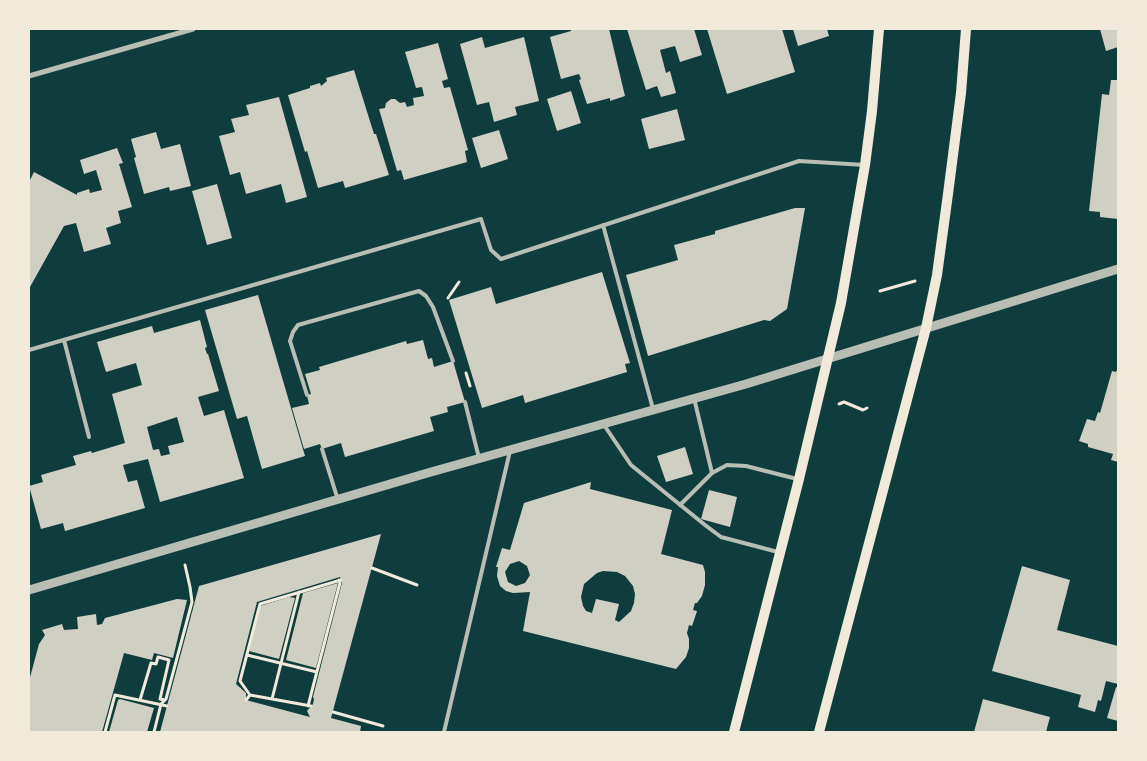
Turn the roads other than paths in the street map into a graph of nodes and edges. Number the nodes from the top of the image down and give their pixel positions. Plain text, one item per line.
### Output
1 (192, 29) edge
2 (879, 29) edge
3 (966, 29) edge
4 (29, 76) edge
5 (865, 165) junction
6 (603, 225) junction
7 (1118, 269) edge
8 (926, 328) junction
9 (64, 340) junction
10 (29, 350) edge
11 (828, 358) junction
12 (453, 361) dead end
13 (307, 395) dead end
14 (694, 398) junction
15 (465, 402) dead end
16 (654, 410) junction
17 (604, 425) junction
18 (89, 438) dead end
19 (322, 449) dead end
20 (510, 451) junction
21 (479, 460) junction
22 (712, 473) junction
23 (799, 479) junction
24 (338, 500) junction
25 (680, 505) junction
26 (780, 552) junction
27 (29, 590) edge
28 (444, 732) edge
29 (734, 732) edge
30 (819, 732) edge

1 - 4 street
2 - 5 main road
3 - 8 main road
5 - 6 lane
5 - 11 main road
6 - 9 lane
6 - 16 lane
7 - 8 street
8 - 11 street
8 - 30 main road
9 - 10 lane
9 - 18 lane
11 - 14 street
11 - 23 main road
12 - 13 lane
14 - 16 street
14 - 22 lane
15 - 21 lane
16 - 17 street
17 - 20 street
17 - 25 lane
19 - 24 lane
20 - 21 street
20 - 28 lane
21 - 24 street
22 - 23 lane
22 - 25 lane
23 - 26 main road
24 - 27 street
25 - 26 lane
26 - 29 main road

